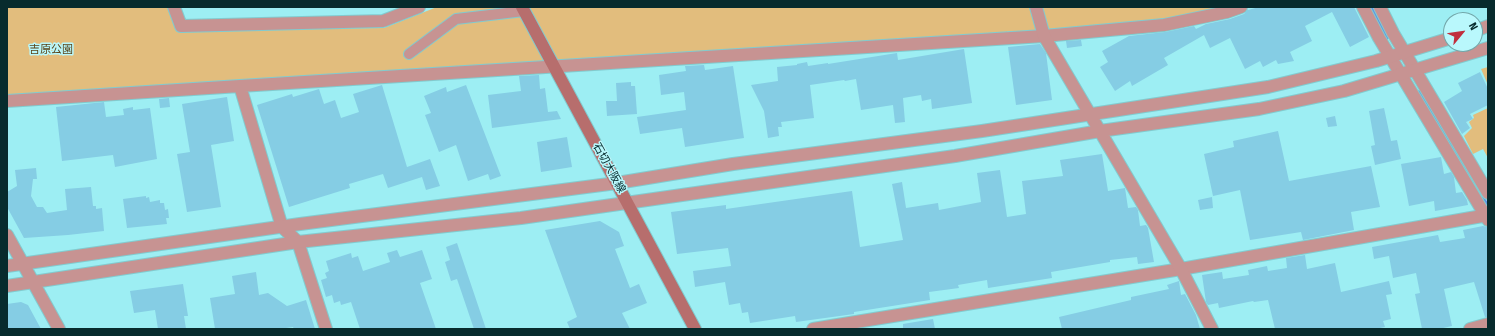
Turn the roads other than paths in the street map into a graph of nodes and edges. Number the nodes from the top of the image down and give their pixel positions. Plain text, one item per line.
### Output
1 (174, 7) edge
2 (419, 7) edge
3 (1036, 7) edge
4 (1241, 7) edge
5 (1363, 7) edge
6 (1380, 7) edge
7 (524, 9) edge
8 (1044, 36) junction
9 (1443, 41) edge
10 (1488, 48) edge
11 (1405, 53) junction
12 (409, 54) dead end
13 (1391, 57) junction
14 (555, 67) junction
15 (1415, 70) junction
16 (1401, 74) junction
17 (240, 86) junction
18 (7, 102) edge
19 (1089, 114) junction
20 (1100, 132) junction
21 (617, 183) junction
22 (1488, 193) edge
23 (628, 202) junction
24 (1487, 217) edge
25 (282, 227) junction
26 (7, 235) edge
27 (298, 242) junction
28 (23, 264) junction
29 (7, 266) edge
30 (1181, 269) junction
31 (34, 282) junction
32 (7, 286) edge
33 (875, 324) edge
34 (1488, 324) edge
35 (60, 329) edge
36 (326, 329) edge
37 (695, 329) edge
38 (812, 329) edge
39 (1212, 329) edge
40 (1470, 329) edge

1 - 2 street
3 - 8 street
4 - 8 street
5 - 13 street
6 - 11 street
7 - 12 street
7 - 14 main road, 石切大阪線
8 - 14 street
8 - 19 street
9 - 11 street
10 - 15 street
11 - 13 street
11 - 15 street
13 - 16 street
13 - 19 street
14 - 17 street
14 - 21 main road, 石切大阪線
15 - 16 street
15 - 22 street
16 - 20 street
16 - 24 street
17 - 18 street
17 - 25 street
19 - 20 street
19 - 21 street
20 - 23 street
20 - 30 street
21 - 23 main road, 石切大阪線
21 - 25 street
23 - 27 street
23 - 37 main road, 石切大阪線
24 - 30 street
25 - 27 street
25 - 28 street
26 - 28 street
27 - 31 street
27 - 36 street
28 - 29 street
28 - 31 street
30 - 33 street
30 - 39 street
31 - 32 street
31 - 35 street
33 - 38 street
34 - 40 street

